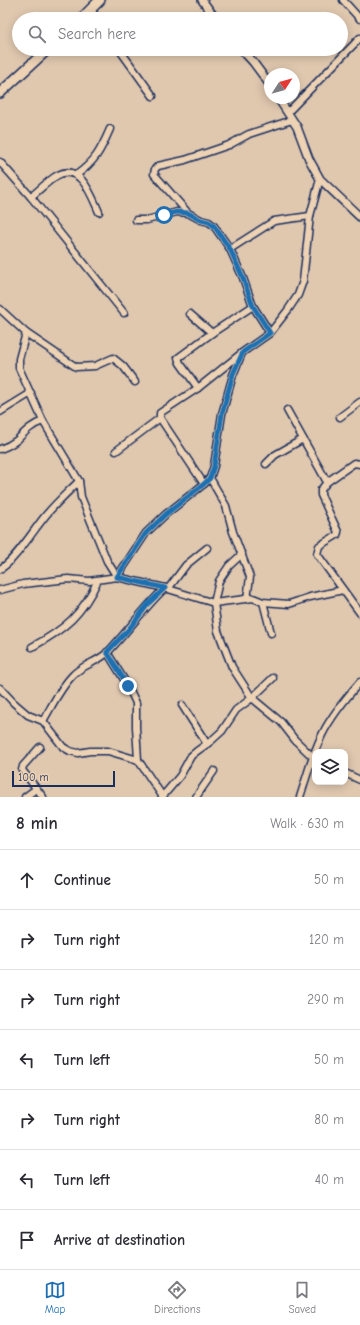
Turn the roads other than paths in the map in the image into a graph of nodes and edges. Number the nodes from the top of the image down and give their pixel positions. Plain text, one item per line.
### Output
1 (100, 0) edge
2 (202, 0) edge
3 (343, 0) edge
4 (91, 10) edge
5 (211, 12) edge
6 (360, 19) edge
7 (360, 38) edge
8 (348, 50) edge
9 (40, 56) edge
10 (124, 56) edge
11 (247, 56) edge
12 (342, 56) edge
13 (264, 78) edge
14 (0, 93) edge
15 (153, 96) dead end
16 (282, 104) edge
17 (288, 112) junction
18 (292, 120) junction
19 (110, 130) dead end
20 (0, 162) edge
21 (76, 175) junction
22 (320, 179) junction
23 (31, 196) junction
24 (99, 212) dead end
25 (188, 213) junction
26 (310, 216) junction
27 (360, 217) edge
28 (136, 220) dead end
29 (230, 249) junction
30 (253, 306) junction
31 (0, 309) edge
32 (124, 313) dead end
33 (190, 314) dead end
34 (26, 333) junction
35 (212, 333) junction
36 (270, 333) junction
37 (243, 352) junction
38 (135, 382) dead end
39 (198, 388) junction
40 (30, 393) junction
41 (360, 402) edge
42 (287, 410) dead end
43 (0, 412) edge
44 (340, 417) dead end
45 (160, 418) junction
46 (42, 421) junction
47 (303, 439) junction
48 (0, 449) edge
49 (116, 451) dead end
50 (266, 464) dead end
51 (360, 464) edge
52 (210, 478) junction
53 (79, 481) junction
54 (327, 482) junction
55 (204, 484) junction
56 (207, 548) dead end
57 (242, 554) junction
58 (0, 569) edge
59 (117, 577) junction
60 (98, 580) junction
61 (166, 588) junction
62 (0, 590) edge
63 (343, 590) junction
64 (247, 598) junction
65 (263, 602) junction
66 (214, 603) junction
67 (360, 613) edge
68 (272, 633) dead end
69 (32, 647) dead end
70 (107, 652) junction
71 (273, 678) dead end
72 (360, 682) edge
73 (0, 688) edge
74 (252, 698) junction
75 (182, 705) dead end
76 (43, 722) junction
77 (207, 744) junction
78 (40, 748) dead end
79 (317, 749) edge
80 (312, 756) edge
81 (138, 760) junction
82 (312, 764) edge
83 (214, 771) dead end
84 (348, 774) edge
85 (360, 780) edge
86 (36, 789) junction
87 (25, 797) edge
88 (43, 797) edge
89 (162, 797) edge
90 (196, 797) edge
91 (300, 797) edge

1 - 4 main road
2 - 5 street
3 - 6 street
7 - 8 street
9 - 14 main road
10 - 15 street
11 - 13 street
12 - 17 street
16 - 17 street
17 - 18 street
18 - 22 street
18 - 25 street
19 - 21 street
20 - 23 street
21 - 23 street
21 - 24 street
22 - 26 street
22 - 27 street
23 - 32 street
25 - 28 street
25 - 29 street
26 - 29 street
26 - 36 street
29 - 30 street
30 - 35 street
30 - 36 street
31 - 34 street
33 - 35 street
34 - 38 street
34 - 40 street
35 - 39 street
36 - 37 street
37 - 39 street
37 - 52 street
39 - 45 street
40 - 43 street
40 - 46 street
41 - 44 street
42 - 47 street
45 - 49 street
45 - 55 street
46 - 48 street
46 - 53 street
47 - 50 street
47 - 54 street
51 - 54 street
52 - 55 street
52 - 57 street
53 - 58 street
53 - 59 street
54 - 63 street
55 - 59 street
56 - 61 street
57 - 64 street
57 - 66 street
59 - 60 street
59 - 61 street
60 - 62 street
60 - 69 street
61 - 66 street
61 - 70 street
63 - 65 street
63 - 67 street
64 - 65 street
64 - 66 street
65 - 68 street
66 - 74 street
70 - 76 street
70 - 81 street
71 - 74 street
72 - 79 street
73 - 76 street
74 - 77 street
74 - 80 street
75 - 77 street
76 - 81 street
77 - 89 street
78 - 86 street
81 - 89 street
82 - 91 street
83 - 90 street
84 - 85 street
86 - 87 street
86 - 88 street

